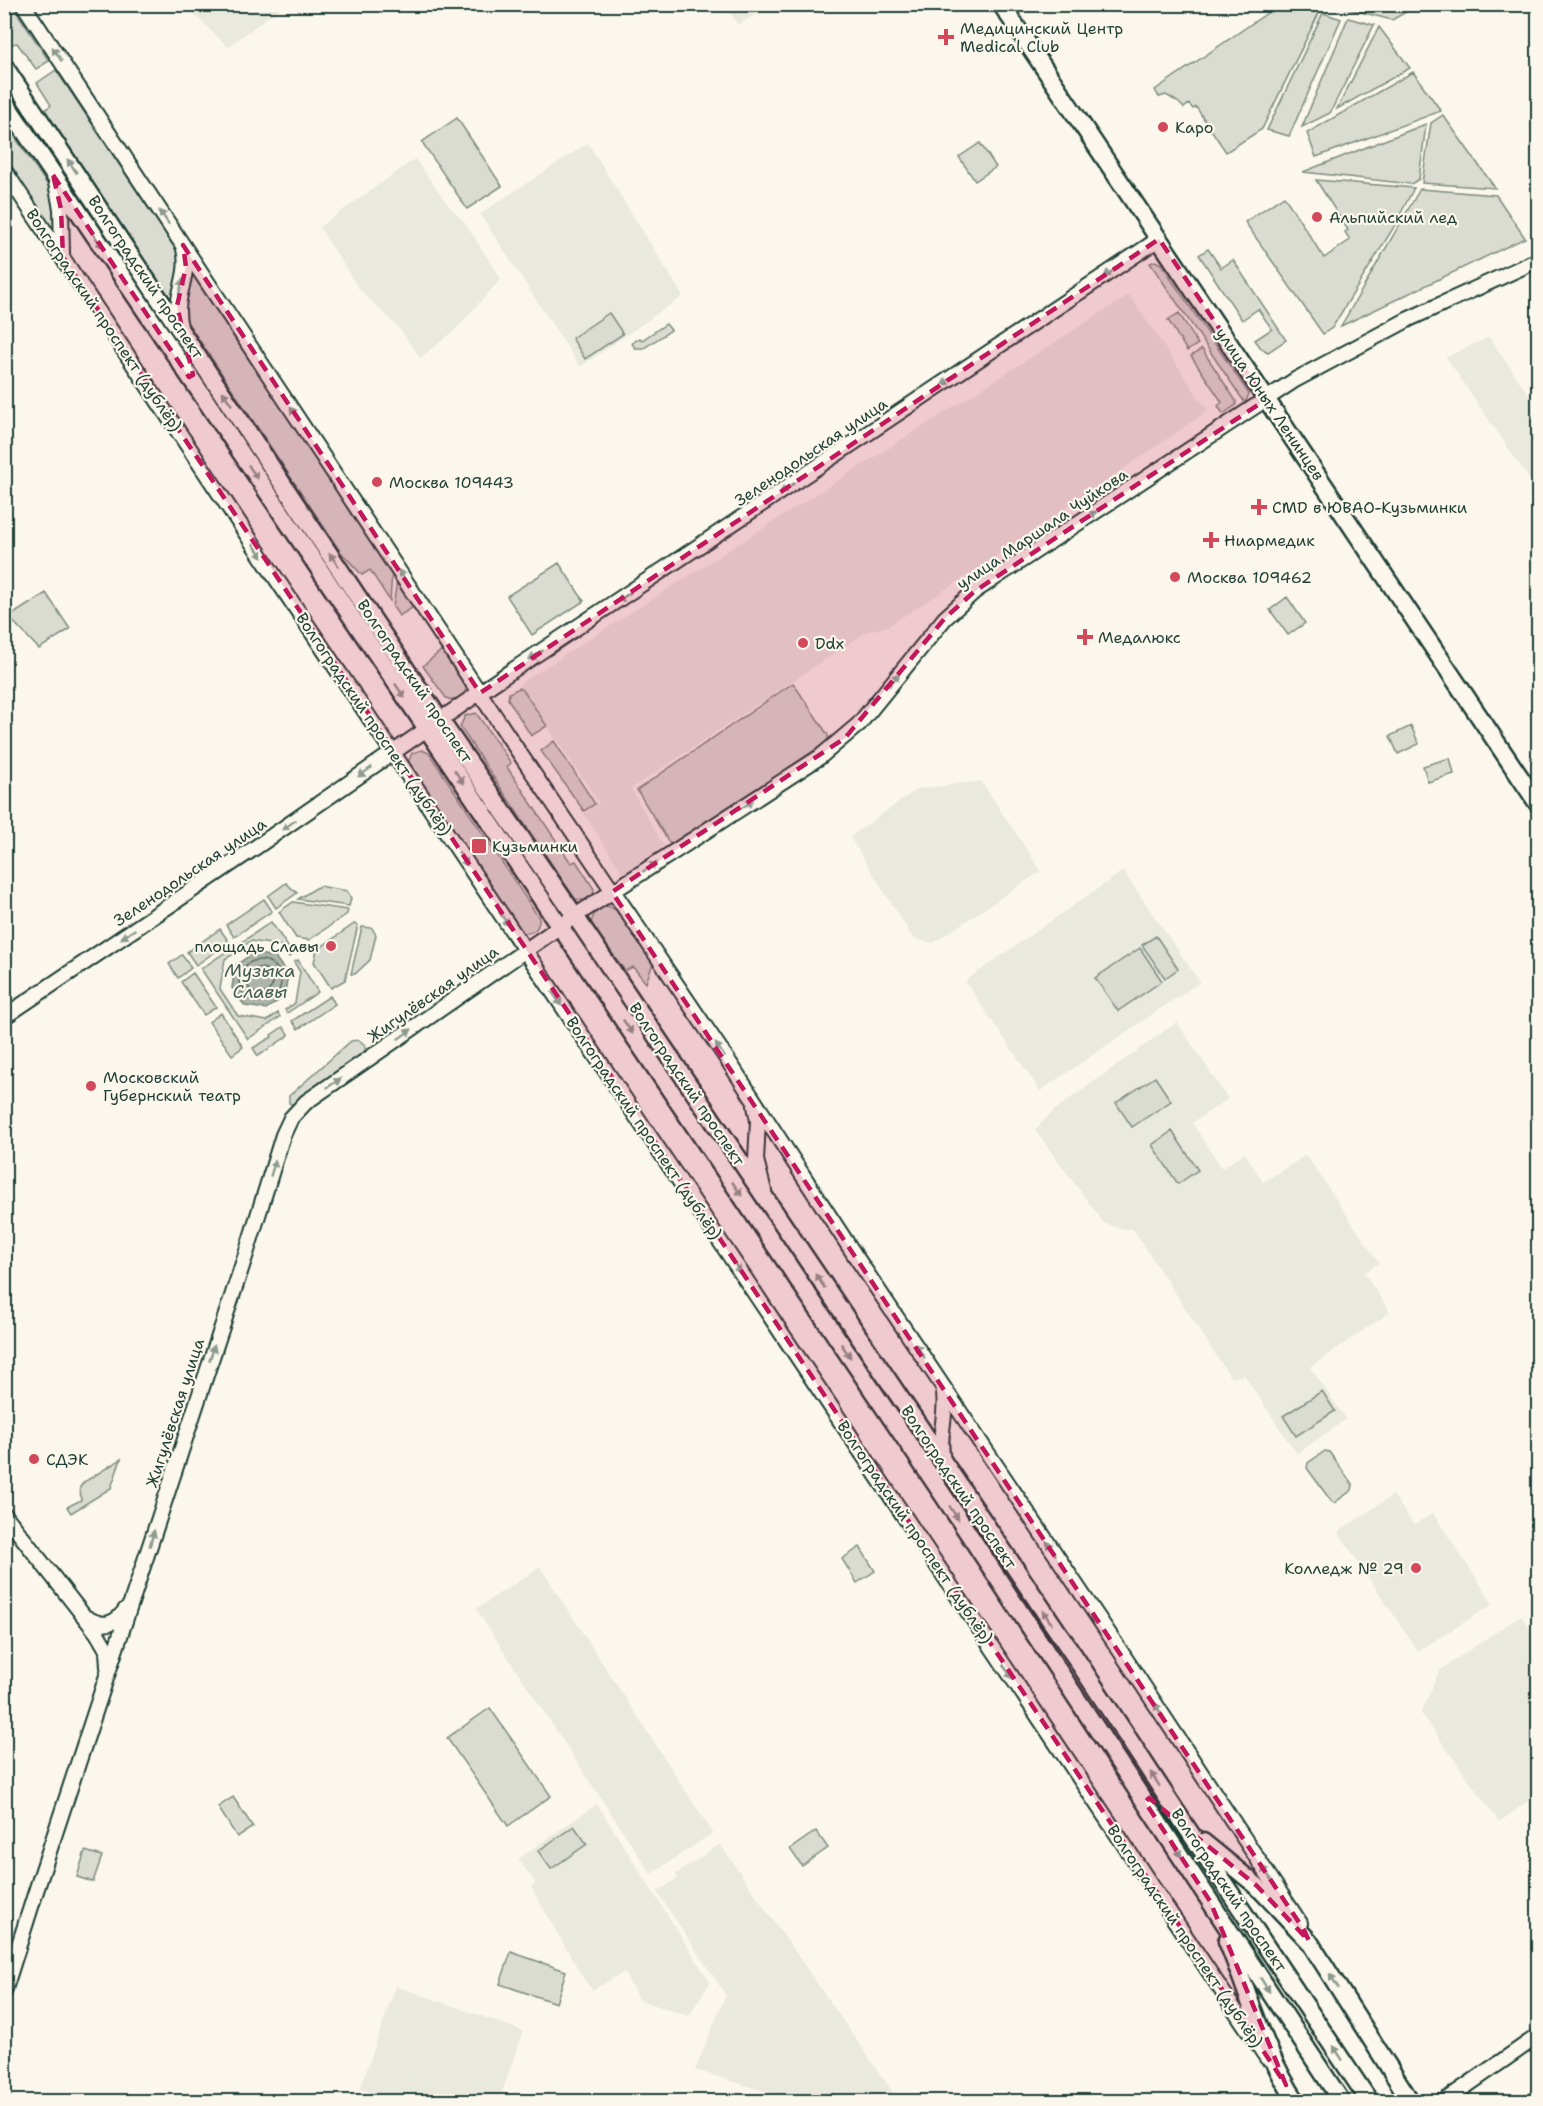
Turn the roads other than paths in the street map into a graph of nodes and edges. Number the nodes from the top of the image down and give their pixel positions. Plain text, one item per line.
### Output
1 (23, 4) edge
2 (1001, 4) edge
3 (4, 66) edge
4 (4, 101) edge
5 (4, 170) edge
6 (53, 175) junction
7 (1160, 239) junction
8 (183, 245) junction
9 (63, 257) junction
10 (1539, 260) edge
11 (181, 329) junction
12 (1267, 399) junction
13 (480, 693) junction
14 (433, 724) junction
15 (393, 752) junction
16 (1539, 804) edge
17 (612, 892) junction
18 (575, 916) junction
19 (561, 926) junction
20 (525, 950) junction
21 (4, 1017) edge
22 (753, 1098) junction
23 (769, 1204) junction
24 (942, 1385) junction
25 (945, 1467) junction
26 (4, 1514) edge
27 (133, 1594) junction
28 (83, 1616) junction
29 (109, 1671) junction
30 (1187, 1828) junction
31 (1210, 1901) junction
32 (1309, 1941) junction
33 (4, 1992) edge
34 (1539, 2036) edge
35 (1286, 2085) junction
36 (1297, 2102) edge
37 (1342, 2102) edge
38 (1370, 2102) edge
39 (1411, 2102) edge
40 (1443, 2102) edge

8 -> 1 street
2 - 7 main road, улица Юных Ленинцев
11 -> 3 main road, Волгоградский проспект
4 - 6 main road, Волгоградский проспект
5 - 9 street, Волгоградский проспект (дублёр)
6 - 9 street
6 -> 14 main road, Волгоградский проспект
7 - 12 main road, улица Юных Ленинцев
7 -> 13 street, Зеленодольская улица
11 -> 8 street
13 -> 8 street
9 -> 15 street, Волгоградский проспект (дублёр)
10 - 12 street, улица Маршала Чуйкова
14 -> 11 main road, Волгоградский проспект
12 - 16 main road, улица Юных Ленинцев
17 -> 12 street, улица Маршала Чуйкова
13 - 14 street, Зеленодольская улица
13 - 17 street
14 - 15 street, Зеленодольская улица
14 - 18 main road, Волгоградский проспект
14 -> 19 main road, Волгоградский проспект
15 -> 20 street, Волгоградский проспект (дублёр)
15 -> 21 street, Зеленодольская улица
17 - 18 street, улица Маршала Чуйкова
22 -> 17 street
18 - 19 street, Жигулёвская улица
18 - 23 main road, Волгоградский проспект
19 - 20 street, Жигулёвская улица
19 -> 31 main road, Волгоградский проспект
27 -> 20 street, Жигулёвская улица
20 -> 35 street, Волгоградский проспект (дублёр)
22 - 23 street
24 -> 22 street
25 -> 23 main road, Волгоградский проспект
24 - 25 street
32 -> 24 street
30 -> 25 main road, Волгоградский проспект
26 - 28 street
27 - 28 street
27 - 29 street, Жигулёвская улица
28 - 29 street
29 - 33 street, Жигулёвская улица
30 - 32 main road
38 -> 30 main road, Волгоградский проспект
31 - 35 main road, Волгоградский проспект (дублёр)
31 -> 37 main road, Волгоградский проспект
39 -> 32 main road
34 - 40 street
35 - 36 main road, Волгоградский проспект (дублёр)

